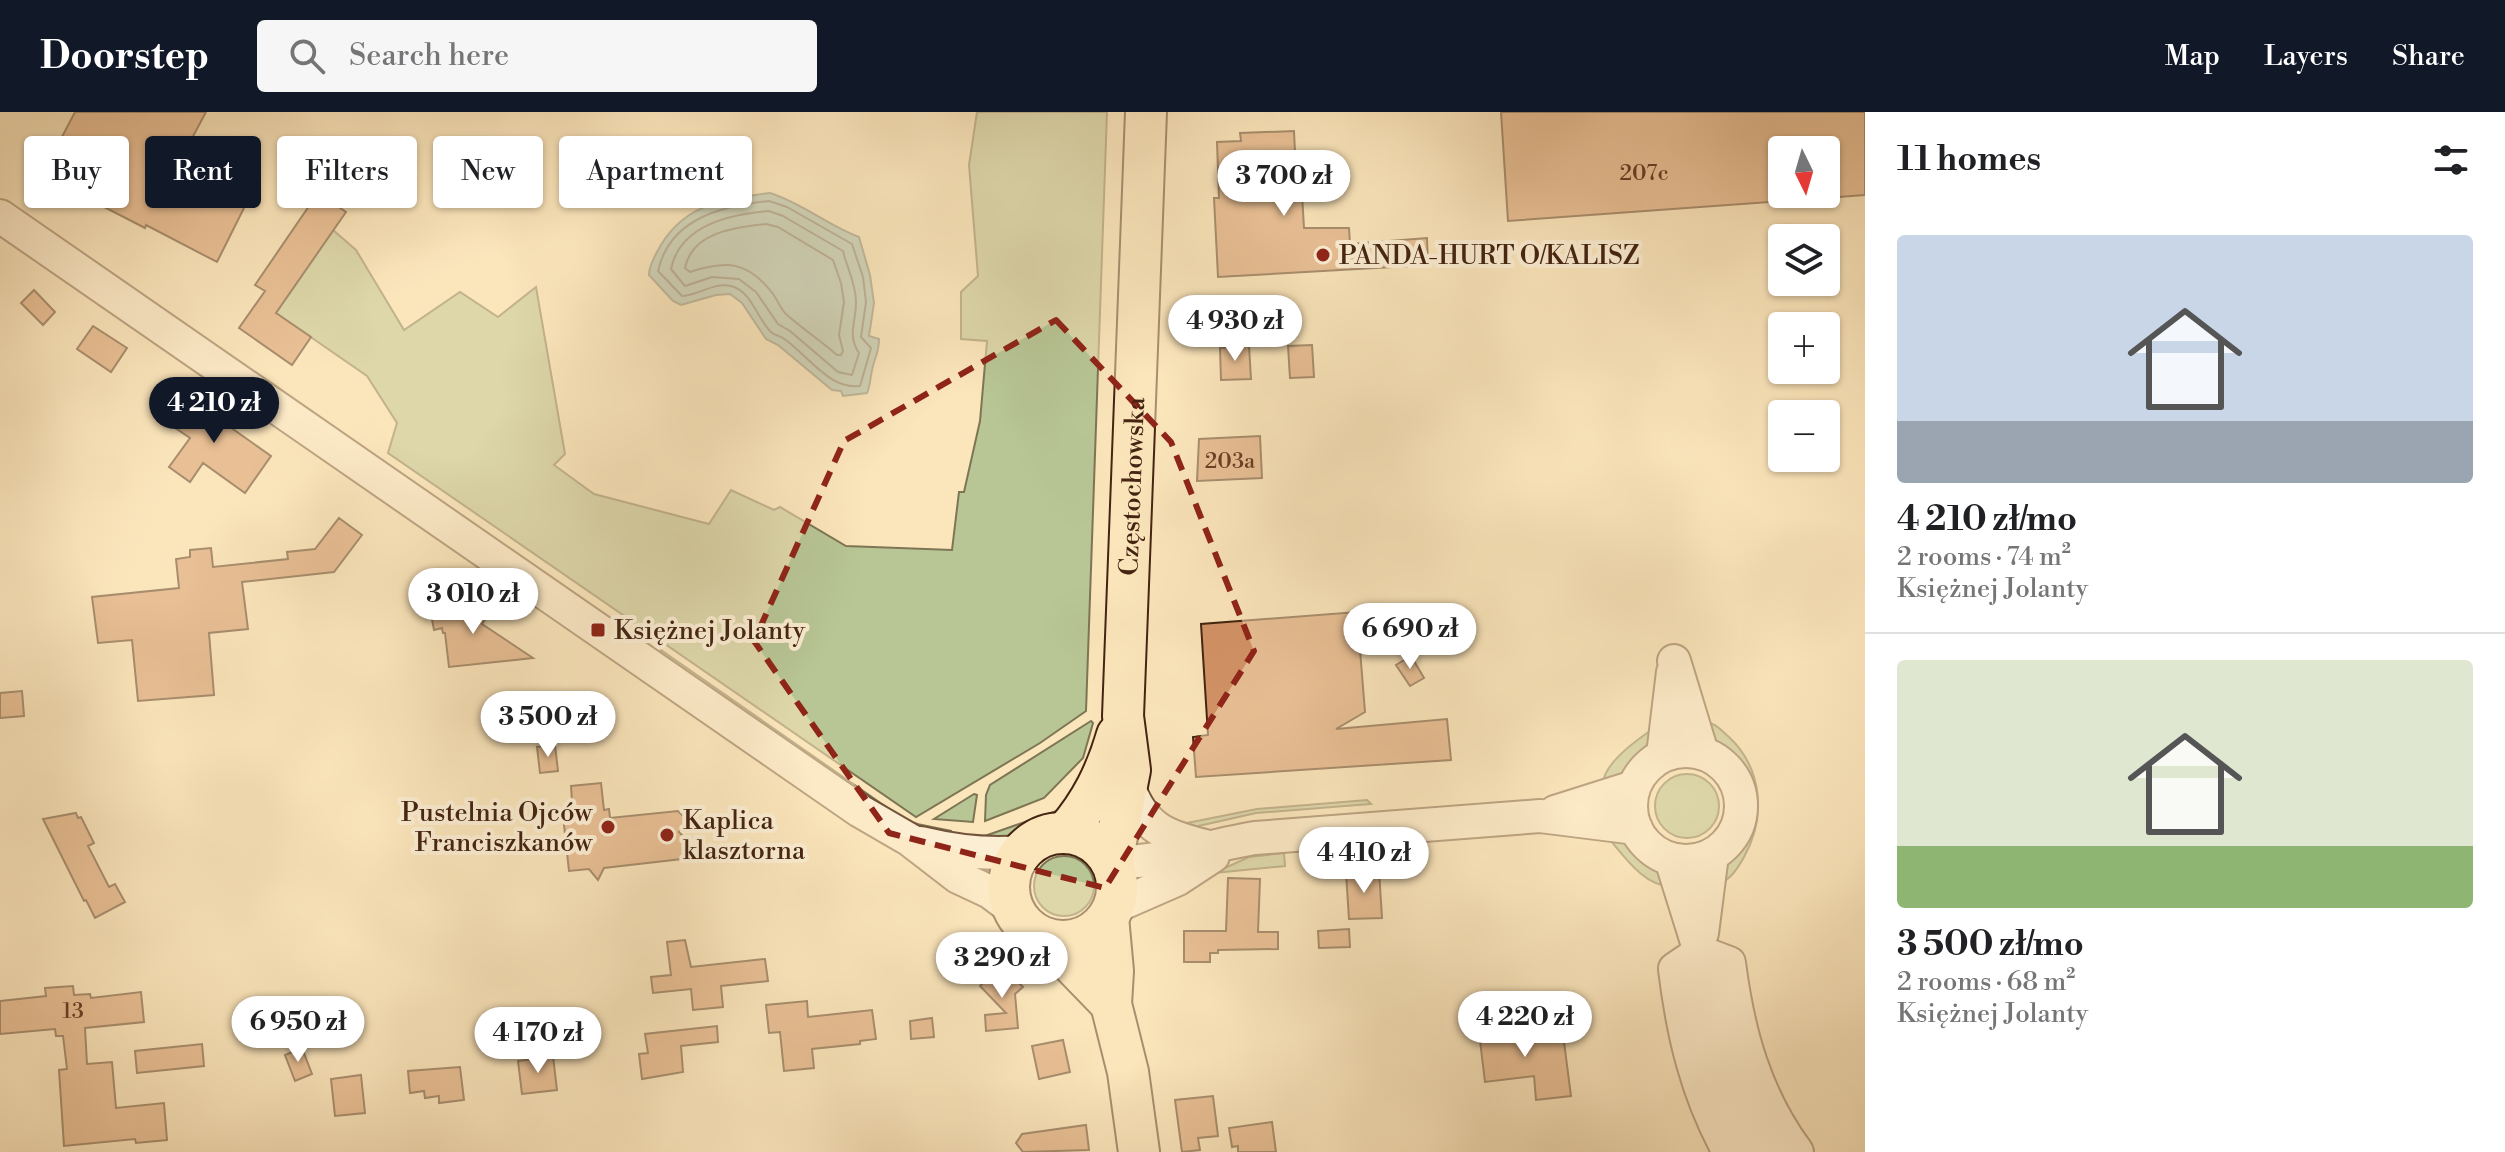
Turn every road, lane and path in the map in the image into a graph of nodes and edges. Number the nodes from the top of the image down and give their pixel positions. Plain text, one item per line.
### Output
1 (1146, 112) edge
2 (0, 216) edge
3 (1123, 716) junction
4 (1702, 753) junction
5 (1663, 755) junction
6 (1128, 785) junction
7 (1634, 787) junction
8 (1540, 816) junction
9 (1636, 828) junction
10 (1066, 832) junction
11 (910, 840) junction
12 (1223, 844) junction
13 (1021, 852) junction
14 (1712, 855) junction
15 (1671, 859) junction
16 (1112, 862) junction
17 (1014, 910) junction
18 (1111, 912) junction
19 (1048, 939) junction
20 (1700, 952) junction
21 (1111, 1004) junction
22 (1139, 1152) edge
23 (1729, 1152) edge
24 (1763, 1152) edge
25 (1797, 1152) edge

1 - 3 main road, Częstochowska
2 - 11 street
3 - 6 main road, Częstochowska
3 - 10 main road, Częstochowska
4 - 5 street
4 - 5 street
4 - 14 street
5 - 7 street
6 - 12 street
6 - 16 main road, Częstochowska
7 - 8 street
7 - 9 street
8 - 9 street
8 - 12 street
9 - 15 street
10 - 13 main road
10 - 16 main road
11 - 13 street
11 - 17 street
12 - 16 street
12 - 18 street
13 - 17 main road
14 - 15 street
14 - 20 street
15 - 20 street
16 - 18 main road
17 - 19 main road
18 - 19 main road
18 - 21 main road
19 - 21 main road
20 - 23 street
20 - 24 street
20 - 25 street
21 - 22 main road

